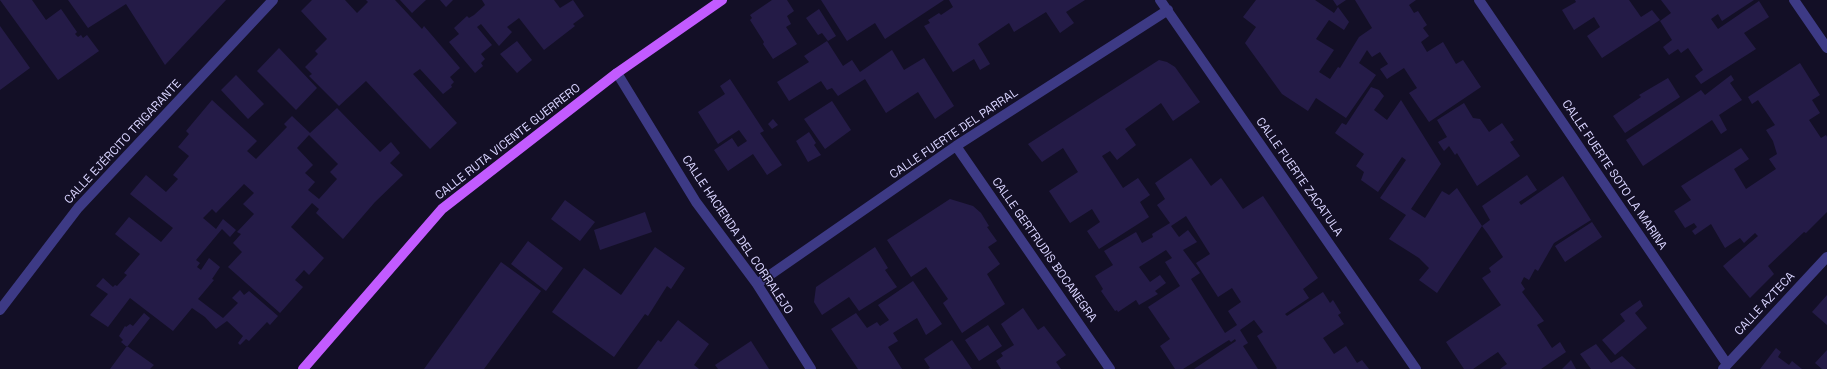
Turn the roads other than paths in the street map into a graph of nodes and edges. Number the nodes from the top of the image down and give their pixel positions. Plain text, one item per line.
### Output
1 (273, 0) edge
2 (722, 0) edge
3 (1160, 0) edge
4 (1479, 0) edge
5 (1794, 0) edge
6 (1168, 10) junction
7 (1827, 48) edge
8 (617, 73) junction
9 (956, 146) junction
10 (1827, 257) edge
11 (757, 284) junction
12 (0, 310) edge
13 (1725, 366) edge
14 (303, 369) edge
15 (811, 369) edge
16 (1110, 369) edge
17 (1416, 369) edge

1 - 12 street, CALLE EJÉRCITO TRIGARANTE
2 - 8 main road, CALLE RUTA VICENTE GUERRERO
3 - 6 street, CALLE FUERTE ZACATULA
4 - 13 street, CALLE FUERTE SOTO LA MARINA
5 - 7 street
6 - 9 street, CALLE FUERTE DEL PARRAL
6 - 17 street, CALLE FUERTE ZACATULA
8 - 11 street, CALLE HACIENDA DEL CORRALEJO
8 - 14 main road, CALLE RUTA VICENTE GUERRERO
9 - 11 street, CALLE FUERTE DEL PARRAL
9 - 16 street, CALLE GERTRUDIS BOCANEGRA
10 - 13 street, CALLE AZTECA
11 - 15 street, CALLE HACIENDA DEL CORRALEJO

